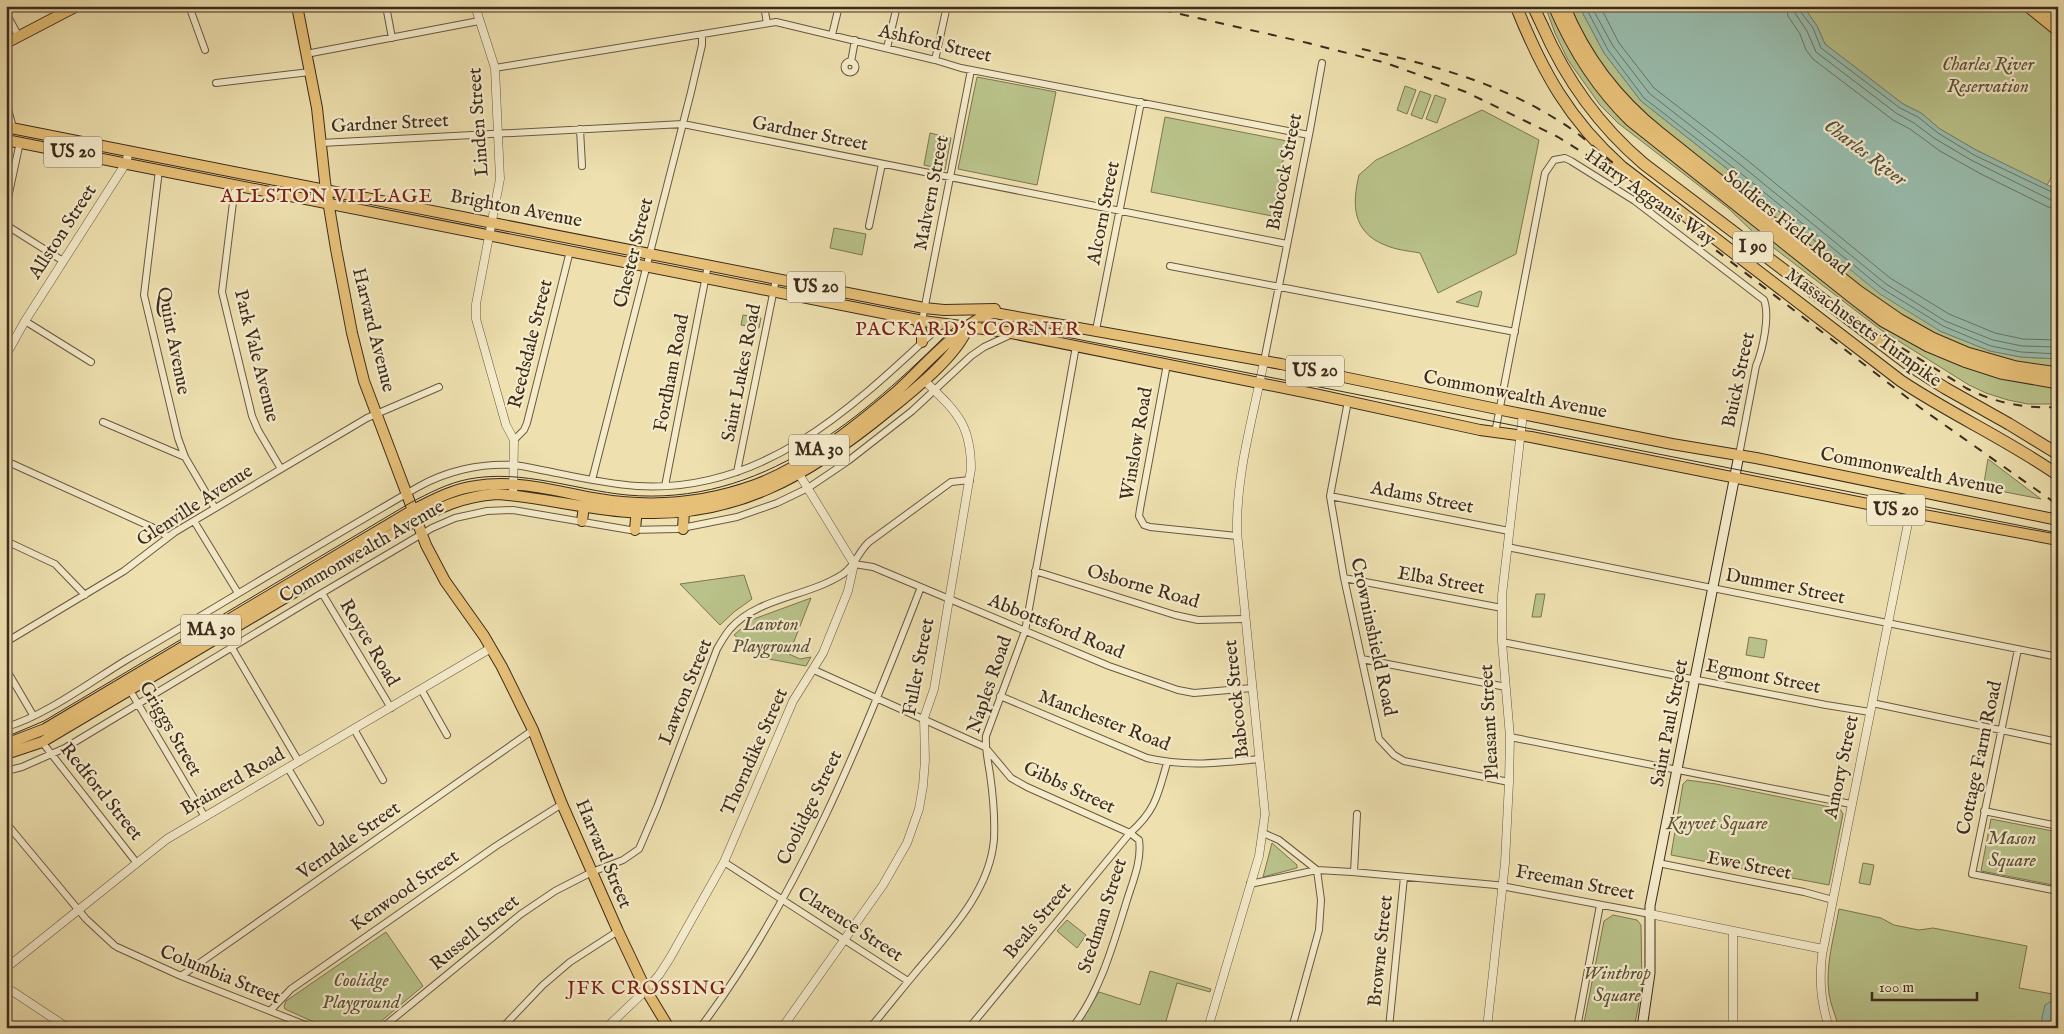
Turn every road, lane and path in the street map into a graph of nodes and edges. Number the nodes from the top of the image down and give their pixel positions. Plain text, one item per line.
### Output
1 (189, 6) edge
2 (297, 6) edge
3 (386, 6) edge
4 (475, 6) edge
5 (764, 6) edge
6 (839, 6) edge
7 (897, 6) edge
8 (947, 6) edge
9 (1509, 6) edge
10 (1516, 6) edge
11 (1535, 6) edge
12 (1554, 6) edge
13 (1564, 6) edge
14 (2027, 6) edge
15 (2042, 6) edge
16 (2054, 6) edge
17 (75, 7) edge
18 (2058, 9) edge
19 (6, 13) edge
20 (2058, 19) edge
21 (479, 21) junction
22 (767, 23) junction
23 (1526, 31) junction
24 (2058, 31) edge
25 (702, 34) junction
26 (832, 35) junction
27 (19, 37) junction
28 (392, 38) junction
29 (856, 40) junction
30 (6, 43) edge
31 (887, 48) junction
32 (205, 50) dead end
33 (306, 54) junction
34 (935, 60) junction
35 (851, 62) dead end
36 (1322, 63) dead end
37 (495, 68) junction
38 (972, 70) junction
39 (310, 72) junction
40 (216, 84) dead end
41 (6, 101) edge
42 (1141, 102) junction
43 (683, 124) junction
44 (10, 128) edge
45 (580, 129) junction
46 (498, 133) junction
47 (1309, 135) junction
48 (6, 140) edge
49 (20, 142) junction
50 (321, 143) junction
51 (129, 151) junction
52 (126, 163) junction
53 (882, 164) junction
54 (582, 166) dead end
55 (159, 170) junction
56 (950, 178) junction
57 (235, 186) junction
58 (326, 190) junction
59 (328, 205) junction
60 (6, 207) edge
61 (1119, 211) junction
62 (493, 223) junction
63 (6, 225) edge
64 (869, 226) dead end
65 (490, 236) junction
66 (1288, 244) junction
67 (570, 251) junction
68 (650, 254) junction
69 (63, 261) junction
70 (708, 265) junction
71 (647, 266) junction
72 (1170, 266) dead end
73 (705, 278) junction
74 (776, 279) junction
75 (1279, 287) junction
76 (774, 291) junction
77 (929, 308) junction
78 (1767, 311) joint
79 (1020, 316) junction
80 (919, 320) junction
81 (25, 321) junction
82 (942, 324) junction
83 (968, 327) junction
84 (1096, 330) junction
85 (1514, 332) junction
86 (1013, 334) junction
87 (10, 340) edge
88 (922, 342) junction
89 (1076, 346) junction
90 (6, 355) edge
91 (1264, 361) junction
92 (91, 362) dead end
93 (1167, 364) junction
94 (2058, 373) edge
95 (924, 380) junction
96 (1260, 383) junction
97 (2058, 383) edge
98 (439, 386) dead end
99 (935, 391) junction
100 (1348, 401) junction
101 (1500, 410) junction
102 (376, 414) junction
103 (1523, 414) junction
104 (103, 422) dead end
105 (1495, 432) junction
106 (1519, 435) junction
107 (514, 440) junction
108 (2058, 454) edge
109 (1739, 455) junction
110 (184, 458) junction
111 (6, 461) edge
112 (514, 465) junction
113 (282, 469) junction
114 (738, 472) junction
115 (799, 474) junction
116 (2058, 476) edge
117 (1734, 477) junction
118 (592, 480) junction
119 (970, 480) junction
120 (665, 486) junction
121 (808, 488) junction
122 (514, 490) junction
123 (406, 493) junction
124 (1330, 496) junction
125 (584, 506) junction
126 (215, 508) junction
127 (637, 508) junction
128 (513, 510) junction
129 (684, 511) junction
130 (1910, 513) junction
131 (415, 515) junction
132 (2058, 520) edge
133 (194, 521) junction
134 (582, 521) junction
135 (683, 529) junction
136 (635, 530) junction
137 (1509, 531) junction
138 (422, 534) junction
139 (168, 536) junction
140 (1237, 536) junction
141 (2058, 540) edge
142 (6, 541) edge
143 (1507, 547) junction
144 (854, 564) junction
145 (1035, 571) junction
146 (1344, 578) junction
147 (921, 586) junction
148 (1713, 588) junction
149 (238, 593) junction
150 (322, 593) junction
151 (85, 595) junction
152 (949, 598) junction
153 (1502, 608) junction
154 (1245, 619) junction
155 (1888, 623) junction
156 (233, 629) junction
157 (1025, 631) junction
158 (6, 642) edge
159 (1502, 642) junction
160 (232, 648) junction
161 (492, 648) junction
162 (2018, 649) junction
163 (2058, 657) edge
164 (1362, 659) junction
165 (6, 669) edge
166 (814, 670) junction
167 (1695, 679) junction
168 (127, 685) junction
169 (1506, 687) junction
170 (1252, 688) junction
171 (421, 690) junction
172 (514, 691) joint
173 (1000, 696) junction
174 (878, 699) junction
175 (1872, 703) junction
176 (138, 704) junction
177 (391, 708) junction
178 (1870, 712) junction
179 (33, 715) junction
180 (924, 718) junction
181 (6, 727) edge
182 (354, 729) junction
183 (534, 730) junction
184 (2001, 730) junction
185 (447, 735) dead end
186 (1510, 737) junction
187 (42, 742) junction
188 (2058, 742) edge
189 (6, 744) edge
190 (985, 747) junction
191 (6, 754) edge
192 (51, 755) junction
193 (1260, 758) junction
194 (299, 762) junction
195 (1167, 763) junction
196 (288, 768) junction
197 (1677, 770) junction
198 (6, 771) edge
199 (383, 780) dead end
200 (1509, 782) junction
201 (562, 804) junction
202 (1851, 804) junction
203 (1984, 811) junction
204 (1356, 814) dead end
205 (205, 817) junction
206 (320, 822) dead end
207 (6, 823) edge
208 (2058, 826) edge
209 (1130, 833) junction
210 (1263, 834) junction
211 (136, 862) junction
212 (724, 862) junction
213 (1658, 863) junction
214 (1317, 870) junction
215 (592, 872) junction
216 (1354, 872) junction
217 (1404, 877) junction
218 (1250, 884) junction
219 (1502, 886) junction
220 (2058, 891) edge
221 (782, 898) junction
222 (1833, 900) junction
223 (1600, 905) junction
224 (78, 910) junction
225 (1650, 914) junction
226 (618, 931) junction
227 (1733, 931) junction
228 (844, 940) junction
229 (1823, 949) junction
230 (6, 968) edge
231 (181, 976) junction
232 (908, 981) junction
233 (6, 987) edge
234 (646, 990) junction
235 (270, 1010) junction
236 (68, 1028) edge
237 (314, 1028) edge
238 (382, 1028) edge
239 (502, 1028) edge
240 (606, 1028) edge
241 (669, 1028) edge
242 (700, 1028) edge
243 (782, 1028) edge
244 (870, 1028) edge
245 (969, 1028) edge
246 (1072, 1028) edge
247 (1208, 1028) edge
248 (1292, 1028) edge
249 (1388, 1028) edge
250 (1487, 1028) edge
251 (1576, 1028) edge
252 (1642, 1028) edge
253 (1733, 1028) edge
254 (1829, 1028) edge

1 - 32 street
2 - 33 main road, Harvard Avenue
3 - 28 street
4 - 21 street, Linden Street
5 - 22 street
6 - 26 street
7 - 31 street
8 - 34 street
9 - 23 highway
10 - 23 highway, Massachusetts Turnpike / I 90
11 - 108 highway, Massachusetts Turnpike / I 90, bridge
12 - 97 highway, Soldiers Field Road
13 - 94 highway, Soldiers Field Road
14 - 24 main road
15 - 20 main road
16 - 18 main road
17 - 27 main road
19 - 27 street
21 - 28 street
21 - 37 street, Linden Street
22 - 25 street, Ashford Street
22 - 26 street, Ashford Street
23 - 116 highway, Massachusetts Turnpike / I 90
25 - 37 street, Ashford Street
25 - 43 street, Chester Street
26 - 29 street, Ashford Street
27 - 30 main road
28 - 33 street
29 - 31 street, Ashford Street
29 - 35 street
31 - 34 street, Ashford Street
33 - 39 main road, Harvard Avenue
34 - 38 street, Ashford Street
36 - 47 street, Babcock Street
37 - 46 street, Linden Street
38 - 42 street, Ashford Street
38 - 56 street, Malvern Street
39 - 40 street
39 - 50 main road, Harvard Avenue
41 - 44 street
42 - 47 street, Ashford Street
42 - 61 street, Alcorn Street
43 - 45 street, Gardner Street
43 - 53 street, Gardner Street
43 - 68 street, Chester Street
44 - 51 main road, Brighton Avenue / US 20
45 - 46 street, Gardner Street
45 - 54 street
46 - 50 street, Gardner Street
46 - 62 street, Linden Street
47 - 66 street, Babcock Street
48 - 49 main road, Brighton Avenue / US 20
49 - 52 main road, Brighton Avenue / US 20
49 - 60 street
50 - 58 main road, Harvard Avenue
51 - 52 street, Allston Street
51 - 58 main road, Brighton Avenue / US 20
52 - 55 main road, Brighton Avenue / US 20
52 - 69 street, Allston Street
53 - 56 street, Gardner Street
53 - 64 street
55 - 57 main road, Brighton Avenue / US 20
55 - 110 street, Quint Avenue
56 - 61 street, Gardner Street
56 - 77 street, Malvern Street
57 - 59 main road, Brighton Avenue / US 20
57 - 113 street, Park Vale Avenue
58 - 59 main road, Harvard Avenue
58 - 62 main road, Brighton Avenue / US 20
59 - 65 main road, Brighton Avenue / US 20
59 - 102 main road, Harvard Avenue
61 - 66 street, Gardner Street
61 - 84 street, Alcorn Street
62 - 65 street, Linden Street
62 - 68 main road, Brighton Avenue / US 20
63 - 69 street
65 - 67 main road, Brighton Avenue / US 20
65 - 107 street, Linden Street
66 - 75 street, Babcock Street
67 - 71 main road, Brighton Avenue / US 20
67 - 107 street, Reedsdale Street
68 - 70 main road, Brighton Avenue / US 20
68 - 71 street, Chester Street
69 - 81 street, Allston Street
70 - 73 street, Fordham Road
70 - 74 main road, Brighton Avenue / US 20
71 - 73 main road, Brighton Avenue / US 20
71 - 118 street, Chester Street
72 - 75 street
73 - 76 main road, Brighton Avenue / US 20
73 - 120 street, Fordham Road
74 - 76 street, Saint Lukes Road
74 - 77 main road, Brighton Avenue / US 20
75 - 85 street
75 - 91 street, Babcock Street
76 - 80 main road, Brighton Avenue / US 20
76 - 114 street, Saint Lukes Road
77 - 79 main road, Brighton Avenue / US 20
77 - 80 street, Malvern Street
77 - 83 main road
78 - 85 street, Harry Agganis Way
78 - 109 street, Buick Street
79 - 83 main road, Commonwealth Avenue / MA 30
79 - 84 main road, Commonwealth Avenue / US 20
80 - 82 main road, Brighton Avenue / US 20
80 - 88 main road
81 - 87 street, Allston Street
81 - 92 street
82 - 83 main road, Brighton Avenue / US 20
82 - 88 street, Commonwealth Avenue
83 - 86 main road, Commonwealth Avenue / US 20
83 - 95 main road, Commonwealth Avenue / MA 30
83 - 127 main road, Commonwealth Avenue / MA 30
84 - 91 main road, Commonwealth Avenue / US 20
85 - 101 street
86 - 89 main road, Commonwealth Avenue / US 20
86 - 99 street, Commonwealth Avenue
87 - 90 street, Allston Street
88 - 114 street, Commonwealth Avenue
89 - 93 main road, Commonwealth Avenue / US 20
89 - 145 street, Naples Road
91 - 96 street, Babcock Street
91 - 101 main road, Commonwealth Avenue / US 20
93 - 96 main road, Commonwealth Avenue / US 20
93 - 140 street, Winslow Road
95 - 99 street, Fuller Street
95 - 115 main road, Commonwealth Avenue / MA 30
96 - 100 main road, Commonwealth Avenue / US 20
96 - 140 street, Babcock Street
98 - 102 street, Glenville Avenue
99 - 119 street, Fuller Street
99 - 121 street, Commonwealth Avenue
100 - 105 main road, Commonwealth Avenue / US 20
100 - 124 street, Crowninshield Road
101 - 103 main road, Commonwealth Avenue / US 20
101 - 105 street
102 - 113 street, Glenville Avenue
102 - 123 main road, Harvard Avenue
103 - 106 street, Pleasant Street
103 - 109 main road, Commonwealth Avenue / US 20
104 - 110 street
105 - 106 main road, Commonwealth Avenue / US 20
106 - 117 main road, Commonwealth Avenue / US 20
106 - 137 street, Pleasant Street
107 - 112 street
109 - 117 main road, Saint Paul Street
109 - 132 main road, Commonwealth Avenue / US 20
110 - 126 street, Quint Avenue
111 - 139 street
112 - 118 street, Commonwealth Avenue
112 - 122 street
112 - 123 street, Commonwealth Avenue
113 - 126 street, Glenville Avenue
114 - 120 street, Commonwealth Avenue
115 - 121 street
115 - 129 main road, Commonwealth Avenue / MA 30
117 - 130 main road, Commonwealth Avenue / US 20
117 - 148 main road, Saint Paul Street
118 - 120 street, Commonwealth Avenue
119 - 144 street, Lawton Street
119 - 152 street, Fuller Street
121 - 135 street, Commonwealth Avenue
121 - 144 street
122 - 125 main road, Commonwealth Avenue / MA 30
122 - 127 main road, Commonwealth Avenue / MA 30
122 - 128 street
122 - 131 main road, Commonwealth Avenue / MA 30
123 - 131 main road, Harvard Avenue
123 - 149 street, Commonwealth Avenue
124 - 137 street, Adams Street
124 - 146 street, Crowninshield Road
125 - 127 main road, Commonwealth Avenue / MA 30
125 - 134 main road
126 - 133 street, Glenville Avenue
127 - 129 main road, Commonwealth Avenue / MA 30
127 - 136 main road
128 - 134 street, Commonwealth Avenue
128 - 138 street, Commonwealth Avenue
129 - 135 main road
130 - 141 main road, Commonwealth Avenue / US 20
130 - 155 street, Amory Street
131 - 138 main road, Harvard Avenue
131 - 156 main road, Commonwealth Avenue / MA 30
131 - 168 main road, Commonwealth Avenue / MA 30
133 - 139 street, Glenville Avenue
133 - 149 street
134 - 136 street, Commonwealth Avenue
135 - 136 street, Commonwealth Avenue
137 - 143 street, Pleasant Street
138 - 150 street, Commonwealth Avenue
138 - 161 main road, Harvard Avenue
139 - 151 street, Glenville Avenue
140 - 154 street, Babcock Street
142 - 151 street
143 - 148 street, Dummer Street
143 - 153 street, Pleasant Street
144 - 147 street, Abbottsford Road
144 - 166 street, Thorndike Street
144 - 215 street, Lawton Street
145 - 154 street, Osborne Road
145 - 157 street, Naples Road
146 - 153 street, Elba Street
146 - 164 street, Crowninshield Road
147 - 152 street, Abbottsford Road
147 - 174 street, Coolidge Street
148 - 155 street, Dummer Street
148 - 167 main road, Saint Paul Street
149 - 179 street, Commonwealth Avenue
150 - 160 street, Commonwealth Avenue
150 - 177 street, Royce Road
151 - 158 street, Glenville Avenue
152 - 157 street, Abbottsford Road
152 - 180 street, Fuller Street
153 - 159 street, Pleasant Street
154 - 170 street, Babcock Street
155 - 162 street, Dummer Street
155 - 175 street, Amory Street
156 - 160 street
156 - 168 main road, Commonwealth Avenue / MA 30
157 - 170 street, Abbottsford Road
157 - 173 street, Naples Road
159 - 167 street, Egmont Street
159 - 169 street, Pleasant Street
160 - 176 street, Commonwealth Avenue
160 - 194 street
161 - 171 street, Brainerd Road
161 - 172 main road, Harvard Avenue
162 - 163 street, Dummer Street
162 - 184 street, Cottage Farm Road
164 - 169 street
164 - 200 street, Crowninshield Road
165 - 179 street
166 - 174 street, Gibbs Street
166 - 212 street, Thorndike Street
167 - 178 street, Egmont Street
167 - 197 main road, Saint Paul Street
168 - 176 street, Griggs Street
168 - 187 main road, Commonwealth Avenue / MA 30
168 - 189 main road, Commonwealth Avenue / MA 30
169 - 186 street, Pleasant Street
170 - 193 street, Babcock Street
171 - 177 street, Brainerd Road
171 - 185 street
172 - 183 main road, Harvard Street
173 - 190 street, Naples Road
173 - 195 street, Manchester Road
174 - 180 street, Gibbs Street
174 - 221 street, Coolidge Street
175 - 178 street, Amory Street
175 - 184 street
176 - 192 street, Commonwealth Avenue
176 - 205 street, Griggs Street
177 - 182 street, Brainerd Road
178 - 202 street, Amory Street
179 - 181 street, Commonwealth Avenue
180 - 190 street, Gibbs Street
180 - 228 street, Fuller Street
182 - 194 street, Brainerd Road
182 - 199 street
183 - 201 main road, Harvard Street
183 - 231 street, Verndale Street
184 - 188 street
184 - 203 street, Cottage Farm Road
186 - 197 street
186 - 200 street, Pleasant Street
187 - 191 main road, Commonwealth Avenue / MA 30
187 - 192 street, Redford Street
190 - 209 street, Gibbs Street
190 - 232 street, Naples Road
192 - 198 street, Commonwealth Avenue
192 - 211 street, Redford Street
193 - 195 street, Manchester Road
193 - 210 street, Babcock Street
194 - 196 street, Brainerd Road
195 - 209 street, Stedman Street
196 - 205 street, Brainerd Road
196 - 206 street
197 - 202 street
197 - 213 main road, Saint Paul Street
200 - 219 street, Pleasant Street
201 - 215 main road, Harvard Street
201 - 235 street, Kenwood Street
202 - 222 street, Amory Street
203 - 208 street
203 - 220 street, Cottage Farm Road
204 - 216 street
205 - 211 street, Brainerd Road
207 - 224 street, Columbia Street
209 - 245 street, Beals Street
209 - 246 street, Stedman Street
210 - 214 street
210 - 218 street, Babcock Street
211 - 224 street, Brainerd Road
212 - 221 street, Clarence Street
212 - 234 street, Thorndike Street
213 - 222 street, Ewe Street
213 - 225 main road, Saint Paul Street
214 - 216 street, Freeman Street
214 - 218 street, Freeman Street
214 - 248 street
215 - 226 main road, Harvard Street
215 - 238 street, Russell Street
216 - 217 street, Freeman Street
217 - 219 street, Freeman Street
217 - 249 street, Browne Street
218 - 247 street, Babcock Street
219 - 223 street, Freeman Street
219 - 250 street, Pleasant Street
221 - 228 street, Clarence Street
221 - 242 street, Coolidge Street
222 - 229 street, Amory Street
223 - 225 street, Freeman Street
223 - 251 street
224 - 230 street, Brainerd Road
224 - 231 street, Columbia Street
225 - 227 street, Freeman Street
225 - 252 main road, Saint Paul Street
226 - 234 main road, Harvard Street
226 - 239 street
227 - 229 street, Freeman Street
227 - 253 street
228 - 232 street, Clarence Street
228 - 243 street, Fuller Street
229 - 254 street, Amory Street
231 - 235 street, Columbia Street
232 - 244 street, Naples Road
233 - 236 street
234 - 240 street, Thorndike Street
234 - 241 main road, Harvard Street
235 - 237 street, Columbia Street

